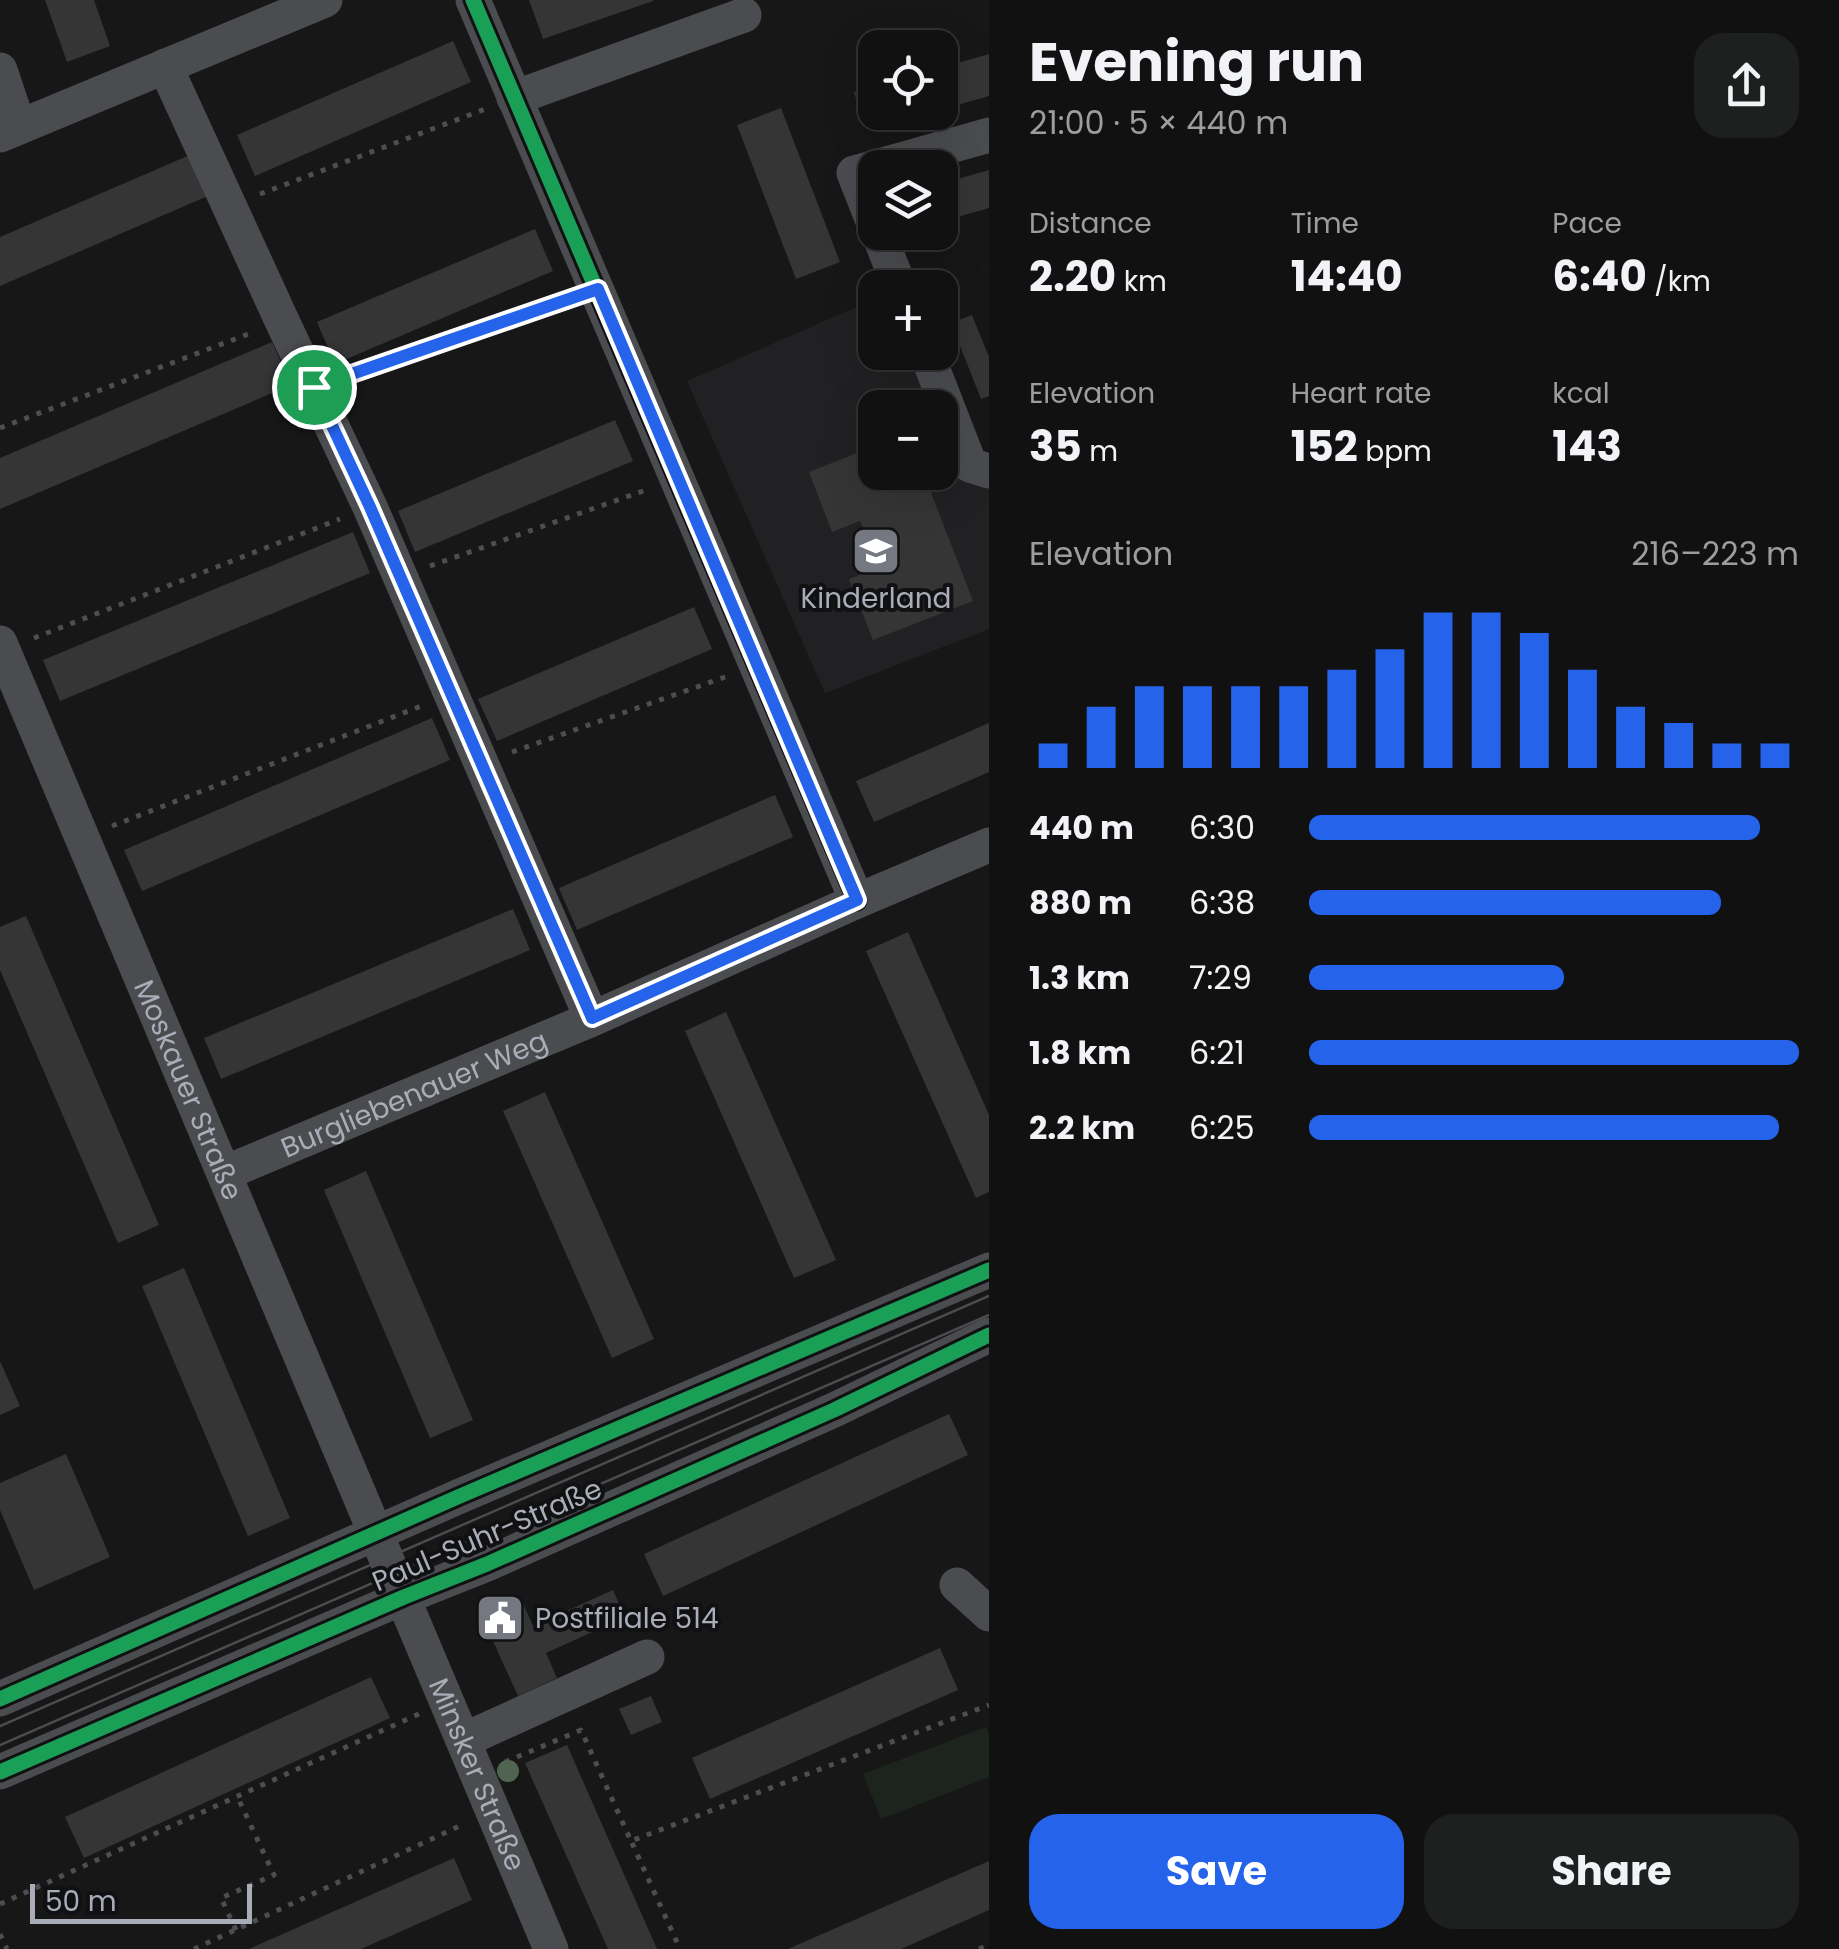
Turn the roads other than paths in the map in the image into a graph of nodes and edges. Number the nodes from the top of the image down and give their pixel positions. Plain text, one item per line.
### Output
1 (325, 0) edge
2 (474, 0) edge
3 (744, 14) dead end
4 (165, 66) junction
5 (0, 70) edge
6 (514, 98) junction
7 (10, 131) edge
8 (989, 134) edge
9 (934, 150) edge
10 (934, 370) edge
11 (980, 468) edge
12 (2, 646) edge
13 (989, 845) edge
14 (857, 900) junction
15 (592, 1018) junction
16 (225, 1173) junction
17 (989, 1270) edge
18 (989, 1335) edge
19 (376, 1535) junction
20 (957, 1585) dead end
21 (404, 1597) junction
22 (989, 1614) edge
23 (647, 1657) dead end
24 (0, 1698) edge
25 (464, 1740) junction
26 (0, 1772) edge
27 (552, 1949) edge

1 - 4 street
2 - 6 street
3 - 6 street
4 - 7 street
4 - 15 street
5 - 7 street
6 - 14 street
8 - 9 street
10 - 11 street
12 - 16 street, Moskauer Straße
13 - 14 street, Burgliebenauer Weg
14 - 15 street, Burgliebenauer Weg
15 - 16 street, Burgliebenauer Weg
16 - 19 street, Moskauer Straße
17 - 19 street, Paul-Suhr-Straße
18 - 21 street, Paul-Suhr-Straße
19 - 21 street, Moskauer Straße
19 - 24 street, Paul-Suhr-Straße
20 - 22 street
21 - 25 street, Minsker Straße
21 - 26 street, Paul-Suhr-Straße
23 - 25 street
25 - 27 street, Minsker Straße

